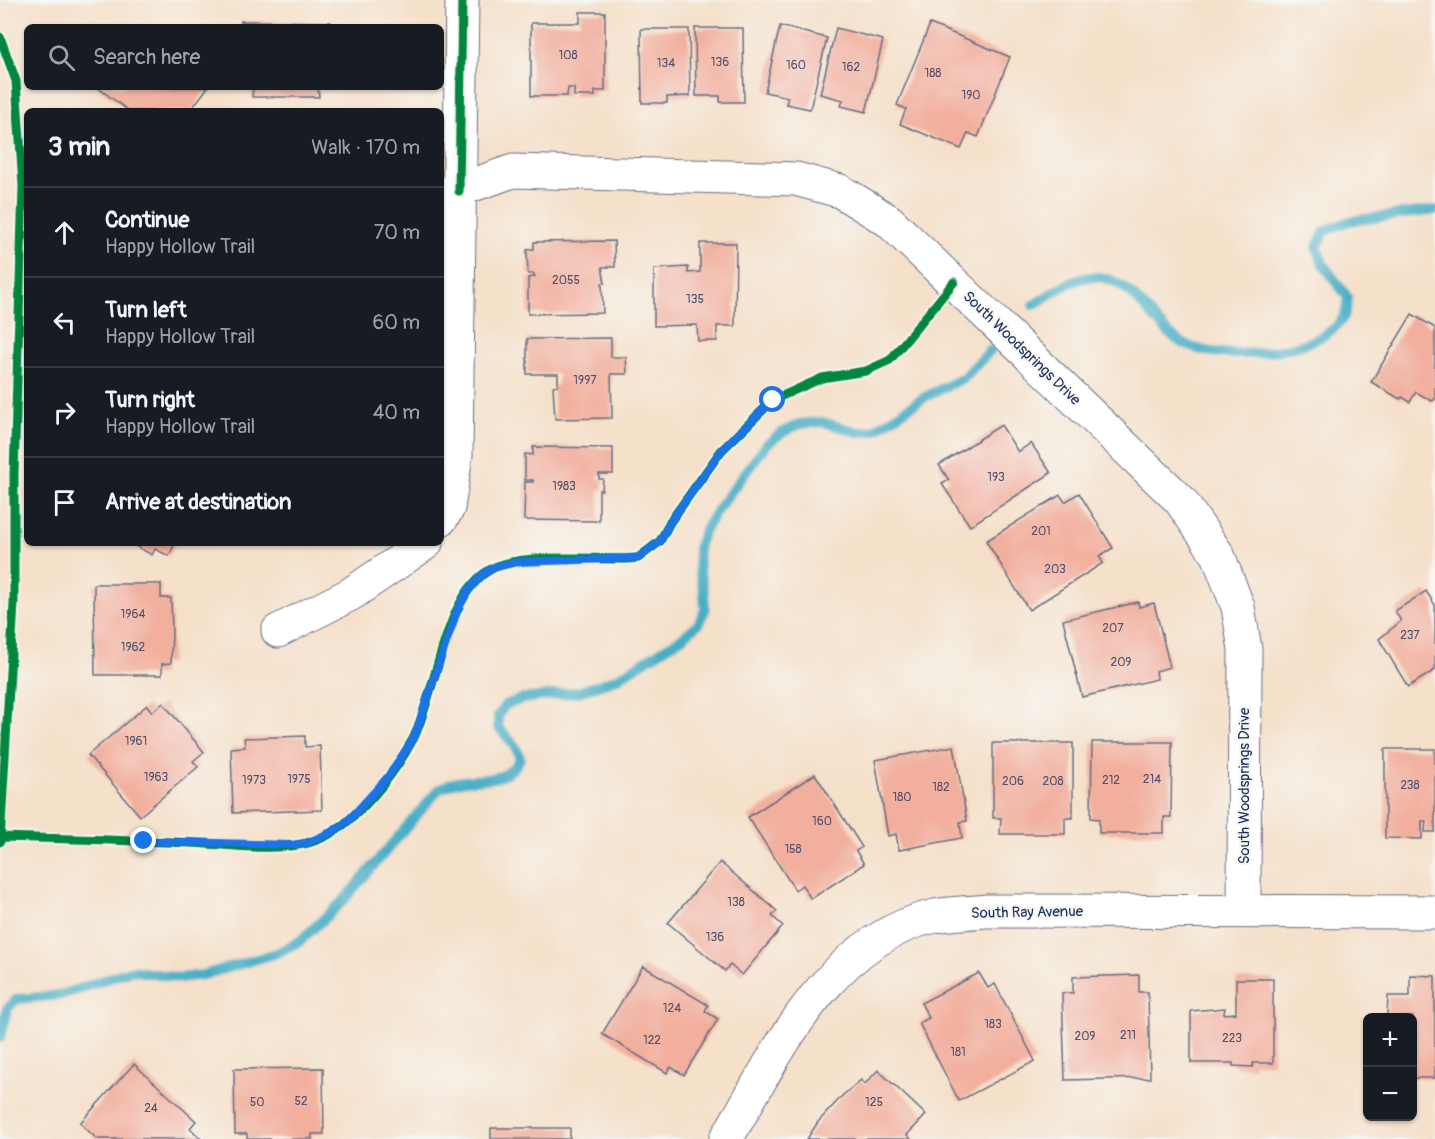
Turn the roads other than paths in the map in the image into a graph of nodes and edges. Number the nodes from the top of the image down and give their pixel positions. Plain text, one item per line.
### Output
1 (462, 0) edge
2 (450, 194) edge
3 (444, 514) edge
4 (422, 546) edge
5 (278, 631) dead end
6 (1244, 910) junction
7 (1435, 912) edge
8 (726, 1139) edge

1 - 2 street
2 - 3 street
2 - 6 street, South Woodsprings Drive
4 - 5 street
6 - 7 street, South Ray Avenue
6 - 8 street, South Ray Avenue

